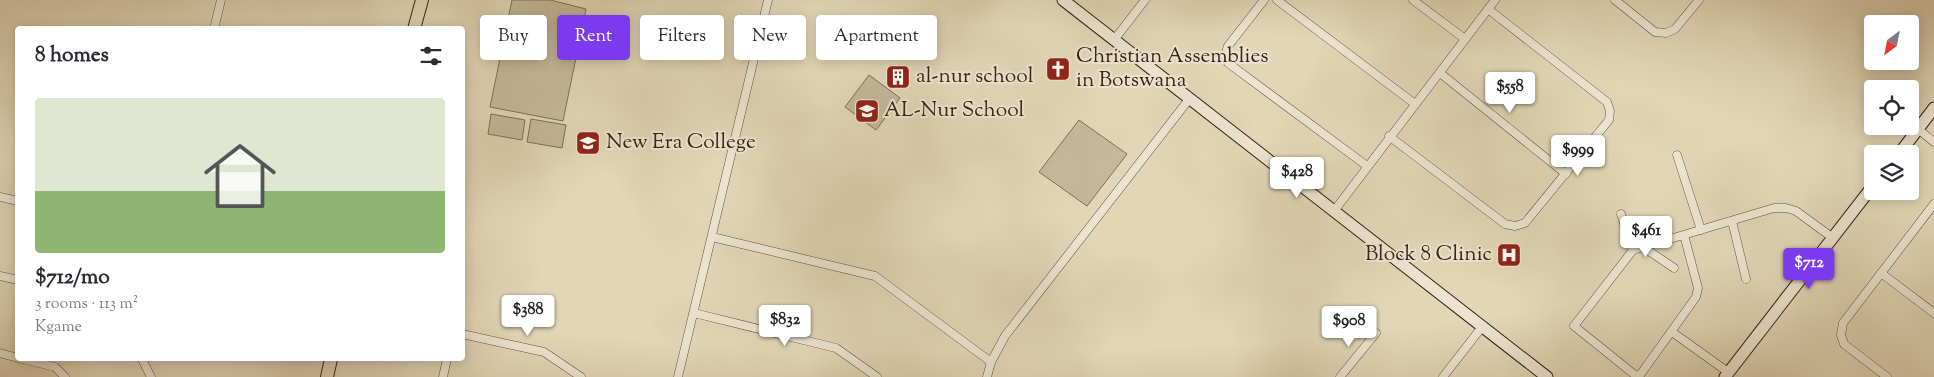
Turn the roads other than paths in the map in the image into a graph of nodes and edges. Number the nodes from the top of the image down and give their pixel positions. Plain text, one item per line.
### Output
1 (221, 0) edge
2 (414, 0) edge
3 (422, 0) edge
4 (768, 0) edge
5 (1063, 0) edge
6 (1145, 0) edge
7 (1264, 0) edge
8 (1277, 0) edge
9 (1413, 0) edge
10 (1495, 0) edge
11 (1615, 0) edge
12 (1699, 0) edge
13 (1488, 9) junction
14 (215, 26) edge
15 (408, 26) edge
16 (415, 26) edge
17 (1465, 39) junction
18 (1114, 40) junction
19 (1440, 73) junction
20 (1190, 98) junction
21 (1415, 104) junction
22 (1934, 108) edge
23 (1919, 128) edge
24 (1919, 130) edge
25 (1913, 135) edge
26 (1390, 136) junction
27 (1934, 142) edge
28 (1906, 145) edge
29 (1677, 155) dead end
30 (1367, 166) junction
31 (1566, 174) junction
32 (0, 197) edge
33 (1864, 197) edge
34 (15, 200) edge
35 (1932, 209) edge
36 (1334, 211) junction
37 (1620, 214) dead end
38 (1732, 220) junction
39 (1700, 230) junction
40 (1684, 235) junction
41 (712, 237) junction
42 (1833, 238) junction
43 (1644, 247) junction
44 (1633, 250) junction
45 (1674, 268) dead end
46 (1881, 273) junction
47 (0, 276) edge
48 (15, 279) edge
49 (1746, 279) dead end
50 (694, 313) junction
51 (1934, 313) edge
52 (1482, 327) junction
53 (1672, 332) junction
54 (1376, 333) dead end
55 (465, 335) edge
56 (0, 354) edge
57 (15, 357) edge
58 (30, 361) edge
59 (143, 361) edge
60 (331, 361) edge
61 (447, 361) edge
62 (990, 362) junction
63 (1726, 375) edge
64 (65, 377) edge
65 (151, 377) edge
66 (327, 377) edge
67 (443, 377) edge
68 (581, 377) edge
69 (678, 377) edge
70 (877, 377) edge
71 (987, 377) edge
72 (1340, 377) edge
73 (1444, 377) edge
74 (1547, 377) edge
75 (1887, 377) edge

1 - 14 street
2 - 15 main road
3 - 16 main road
4 - 41 street
5 - 18 street
6 - 18 street
7 - 30 street
8 - 21 street
9 - 17 street
10 - 13 street
11 - 12 street
13 - 17 street
13 - 31 street
17 - 19 street
18 - 20 street
19 - 21 street
19 - 31 street
20 - 36 street
20 - 62 street
21 - 26 street
22 - 23 street
24 - 27 street
25 - 28 street
26 - 30 street
26 - 31 street
29 - 39 street
30 - 36 street
32 - 34 street
33 - 42 street
35 - 46 street
36 - 52 street
37 - 44 street
38 - 39 street
38 - 42 street
38 - 49 street
39 - 40 street
40 - 43 street
40 - 53 street
41 - 50 street
41 - 62 street
42 - 63 street
43 - 44 street
43 - 45 street
44 - 53 street
46 - 51 street
46 - 75 street
47 - 48 street
50 - 69 street
50 - 70 street
52 - 73 street
52 - 74 street
53 - 63 street
54 - 72 street
55 - 68 street
56 - 57 street
58 - 64 street
59 - 65 street
60 - 66 main road
61 - 67 street
62 - 71 street

